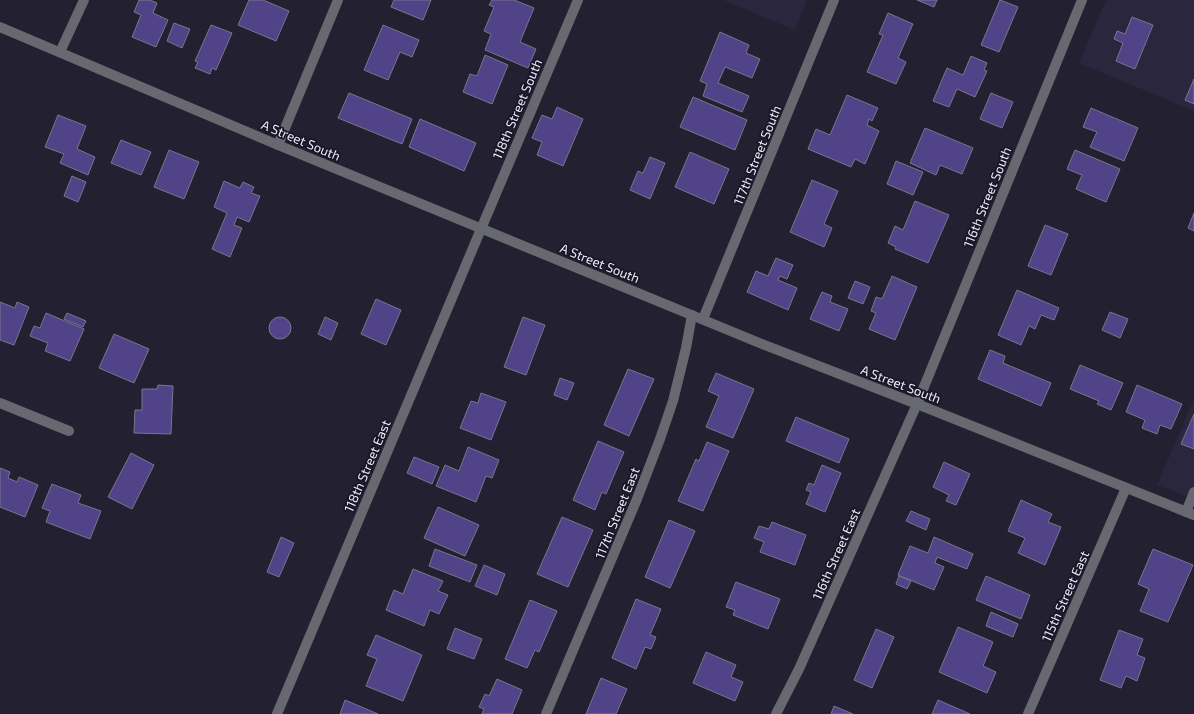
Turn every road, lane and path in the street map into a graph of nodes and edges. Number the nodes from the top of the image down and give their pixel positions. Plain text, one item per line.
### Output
1 (84, 0) edge
2 (338, 0) edge
3 (578, 0) edge
4 (834, 0) edge
5 (1082, 0) edge
6 (0, 26) edge
7 (60, 52) junction
8 (278, 145) junction
9 (481, 228) junction
10 (692, 315) junction
11 (703, 319) junction
12 (0, 403) edge
13 (917, 404) junction
14 (69, 432) dead end
15 (1126, 488) junction
16 (1194, 492) edge
17 (1190, 514) edge
18 (277, 714) edge
19 (546, 714) edge
20 (776, 714) edge
21 (1028, 714) edge

1 - 7 street
2 - 8 street
3 - 9 street, 118th Street South
4 - 11 street, 117th Street South
5 - 13 street, 116th Street South
6 - 7 street, A Street South
7 - 8 street, A Street South
8 - 9 street, A Street South
9 - 10 street, A Street South
9 - 18 street, 118th Street East
10 - 11 street, A Street South
10 - 19 street, 117th Street East
11 - 13 street, A Street South
12 - 14 street
13 - 15 street, A Street South
13 - 20 street, 116th Street East
15 - 17 street, A Street South
15 - 21 street, 115th Street East
16 - 17 street

